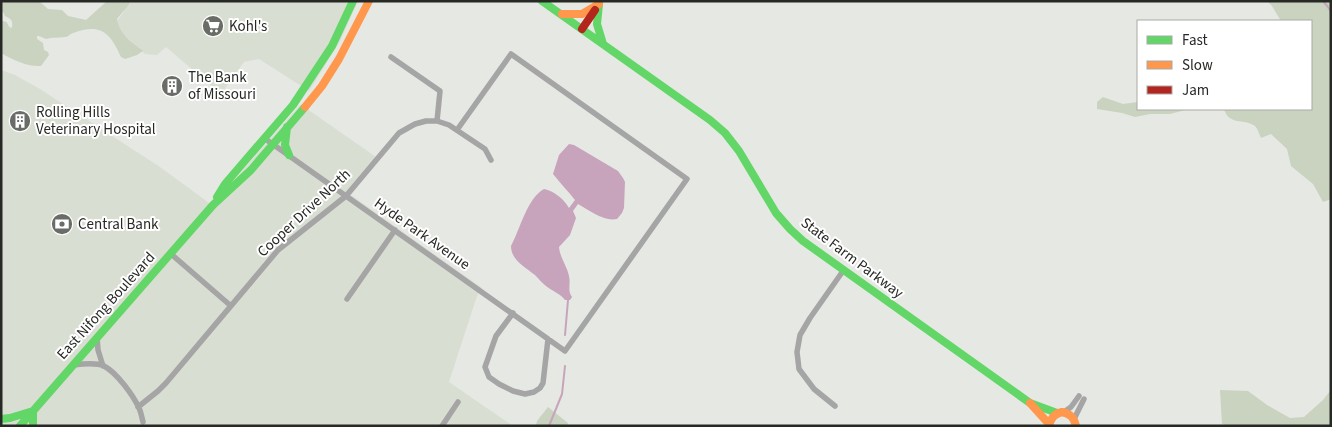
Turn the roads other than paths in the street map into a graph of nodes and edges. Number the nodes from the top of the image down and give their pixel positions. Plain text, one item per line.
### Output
1 (354, 1) edge
2 (369, 1) edge
3 (542, 1) edge
4 (600, 3) edge
5 (561, 14) junction
6 (582, 29) junction
7 (603, 44) junction
8 (391, 57) dead end
9 (436, 121) junction
10 (288, 125) junction
11 (457, 130) junction
12 (264, 138) junction
13 (272, 143) junction
14 (289, 155) junction
15 (491, 160) dead end
16 (346, 196) junction
17 (213, 205) junction
18 (395, 230) junction
19 (171, 254) junction
20 (843, 270) junction
21 (347, 299) dead end
22 (231, 306) junction
23 (513, 313) junction
24 (97, 338) junction
25 (548, 339) junction
26 (73, 364) junction
27 (102, 366) junction
28 (458, 402) dead end
29 (1030, 403) junction
30 (835, 406) dead end
31 (138, 407) junction
32 (33, 411) junction
33 (1061, 413) junction
34 (1, 419) edge
35 (144, 422) dead end
36 (1074, 422) edge
37 (1049, 425) edge
38 (20, 426) edge
39 (33, 426) edge
40 (442, 426) edge

1 - 12 main road, East Nifong Boulevard
2 - 10 main road, East Nifong Boulevard
3 - 5 main road, State Farm Parkway
4 - 5 main road
4 - 6 main road
4 - 7 main road
5 - 6 main road, State Farm Parkway
6 - 7 main road, State Farm Parkway
7 - 20 main road, State Farm Parkway
8 - 9 street
9 - 11 street
9 - 16 street, Cooper Drive North
10 - 13 main road, East Nifong Boulevard
10 - 14 main road
11 - 15 street
11 - 25 street, Hyde Park Avenue
12 - 13 street, Hyde Park Avenue
12 - 17 main road, East Nifong Boulevard
13 - 14 street, Hyde Park Avenue
13 - 17 main road, East Nifong Boulevard
14 - 16 street, Hyde Park Avenue
16 - 18 street, Hyde Park Avenue
16 - 22 street, Cooper Drive North
17 - 19 main road, East Nifong Boulevard
18 - 21 street
18 - 23 street, Hyde Park Avenue
19 - 22 street
19 - 24 main road, East Nifong Boulevard
20 - 29 main road, State Farm Parkway
20 - 30 street
22 - 31 street, Cooper Drive North
23 - 25 street, Hyde Park Avenue
23 - 25 street
24 - 26 main road, East Nifong Boulevard
24 - 27 street
26 - 27 street
26 - 32 main road, East Nifong Boulevard
27 - 31 street
28 - 40 street
29 - 33 main road, State Farm Parkway
29 - 37 main road, State Farm Parkway
31 - 35 street
32 - 34 main road
32 - 38 main road, East Nifong Boulevard
32 - 39 main road
33 - 36 main road, State Farm Parkway
33 - 36 street
33 - 37 main road

